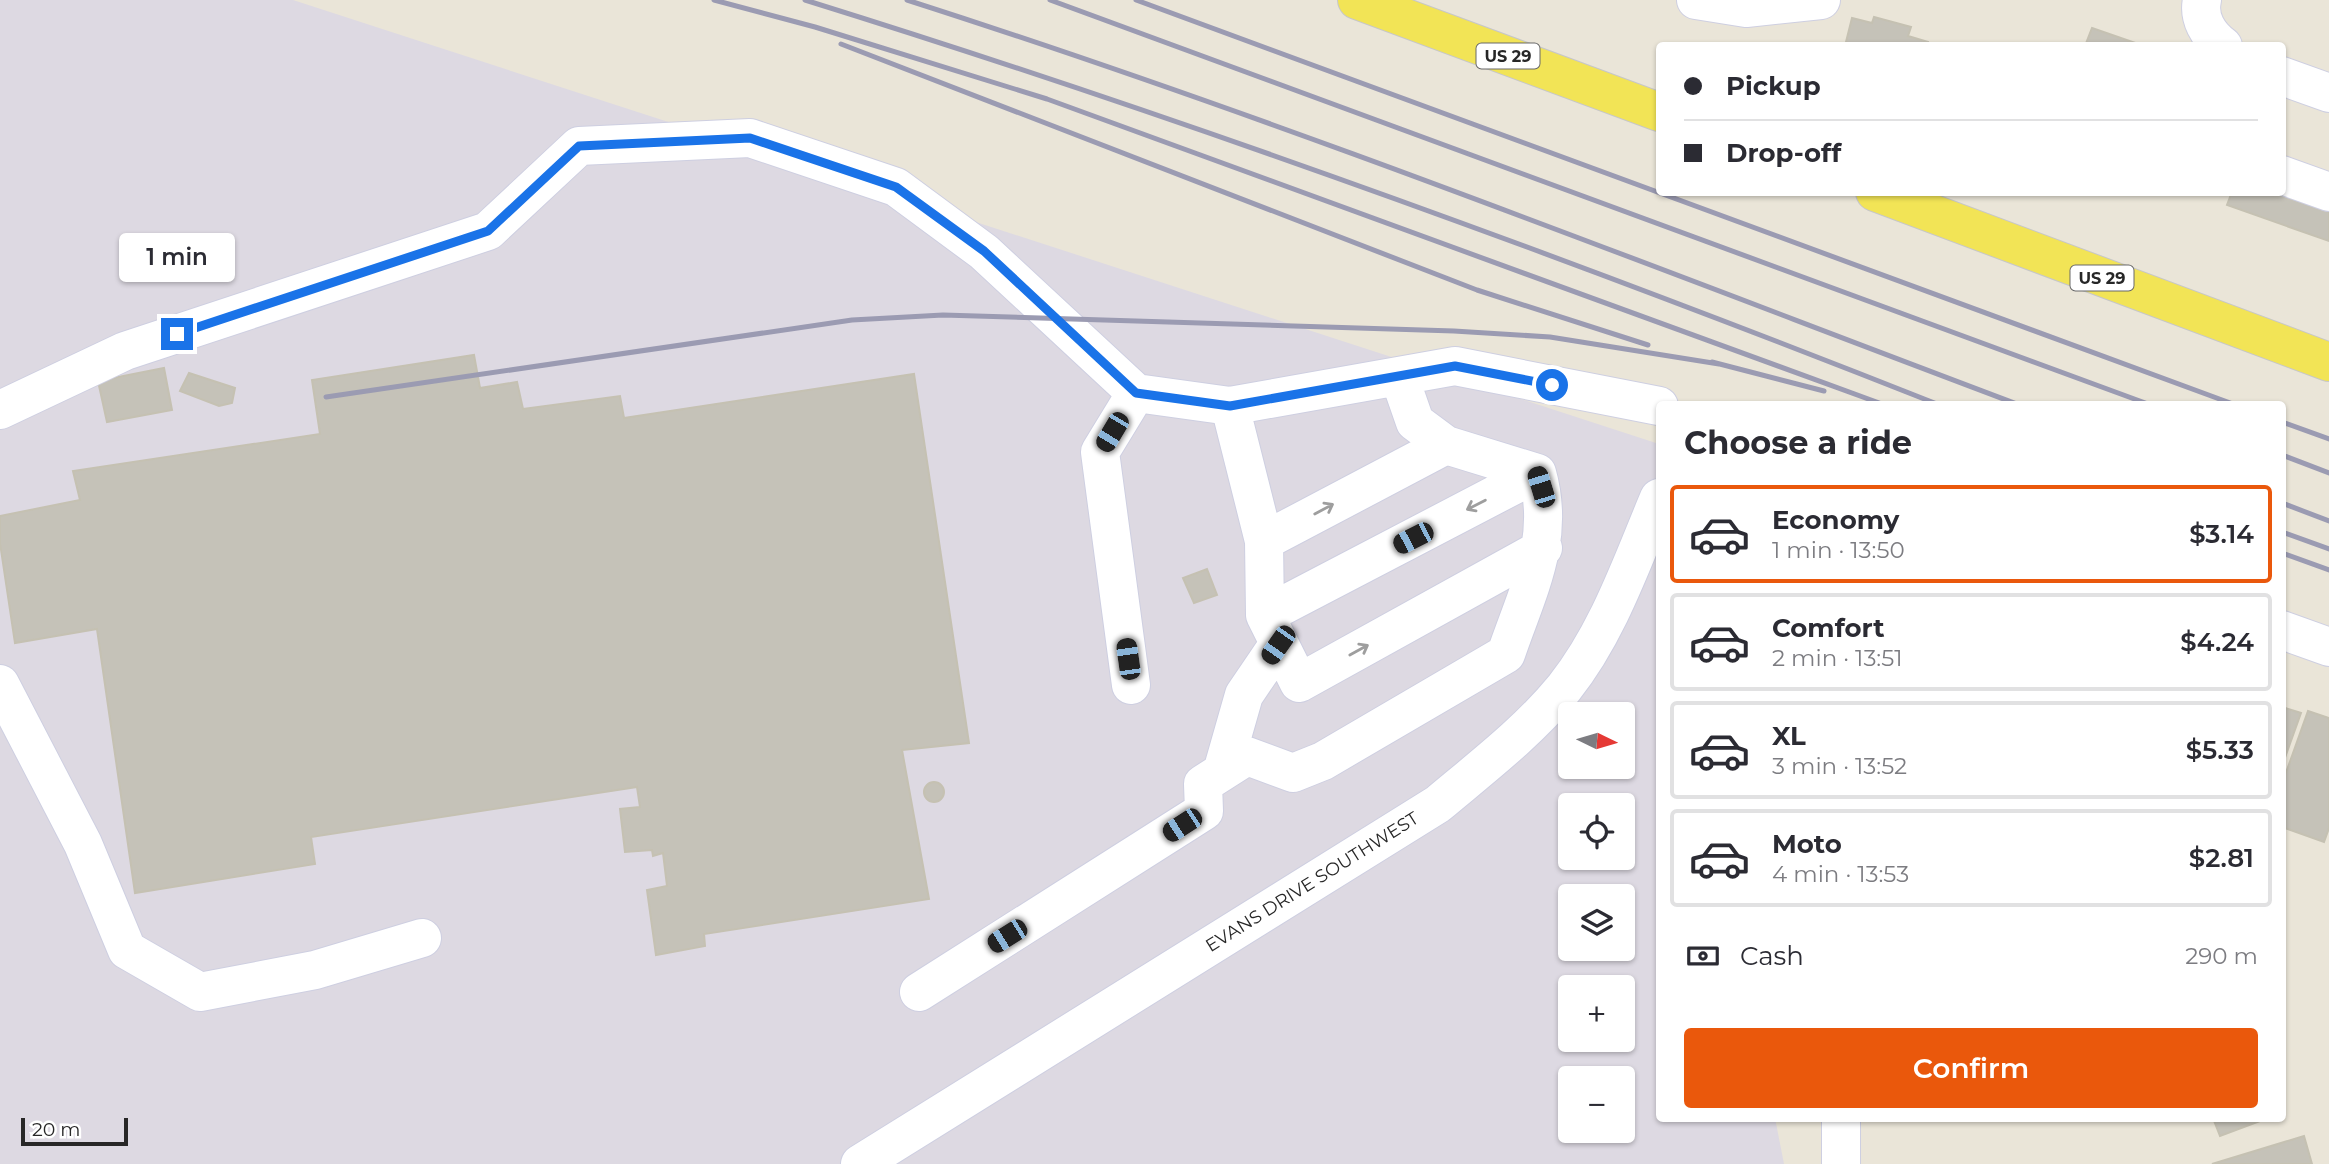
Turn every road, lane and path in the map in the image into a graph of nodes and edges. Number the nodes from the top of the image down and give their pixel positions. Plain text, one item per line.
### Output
1 (1357, 0) edge
2 (1696, 0) edge
3 (1821, 0) edge
4 (2202, 0) edge
5 (2217, 42) edge
6 (2286, 77) edge
7 (2329, 93) edge
8 (1656, 111) edge
9 (2286, 176) edge
10 (2329, 192) edge
11 (1886, 196) edge
12 (2329, 362) edge
13 (1399, 376) junction
14 (1136, 393) junction
15 (1656, 405) edge
16 (1230, 406) junction
17 (0, 410) edge
18 (1446, 445) junction
19 (1537, 474) junction
20 (1656, 513) edge
21 (1264, 541) junction
22 (1650, 544) edge
23 (1543, 548) junction
24 (1271, 630) junction
25 (2286, 631) edge
26 (2329, 647) edge
27 (0, 684) edge
28 (1131, 685) dead end
29 (1222, 772) junction
30 (422, 938) dead end
31 (919, 992) dead end
32 (1841, 1122) edge
33 (860, 1164) edge
34 (1841, 1164) edge

1 - 8 main road, US 29
2 - 3 street
4 - 5 street
6 - 7 street
9 - 10 street
11 - 12 main road, US 29
13 - 15 street
13 - 16 street
13 - 18 street
14 - 16 street
14 - 17 street
14 - 28 street
16 - 21 street
18 - 19 street
21 -> 18 street
19 - 23 street
19 -> 24 street
20 - 22 street, EVANS DRIVE SOUTHWEST
21 - 24 street
22 - 33 street, EVANS DRIVE SOUTHWEST
24 -> 23 street
23 - 29 street
24 - 29 street
25 - 26 street
27 - 30 street
29 - 31 street
32 - 34 street

